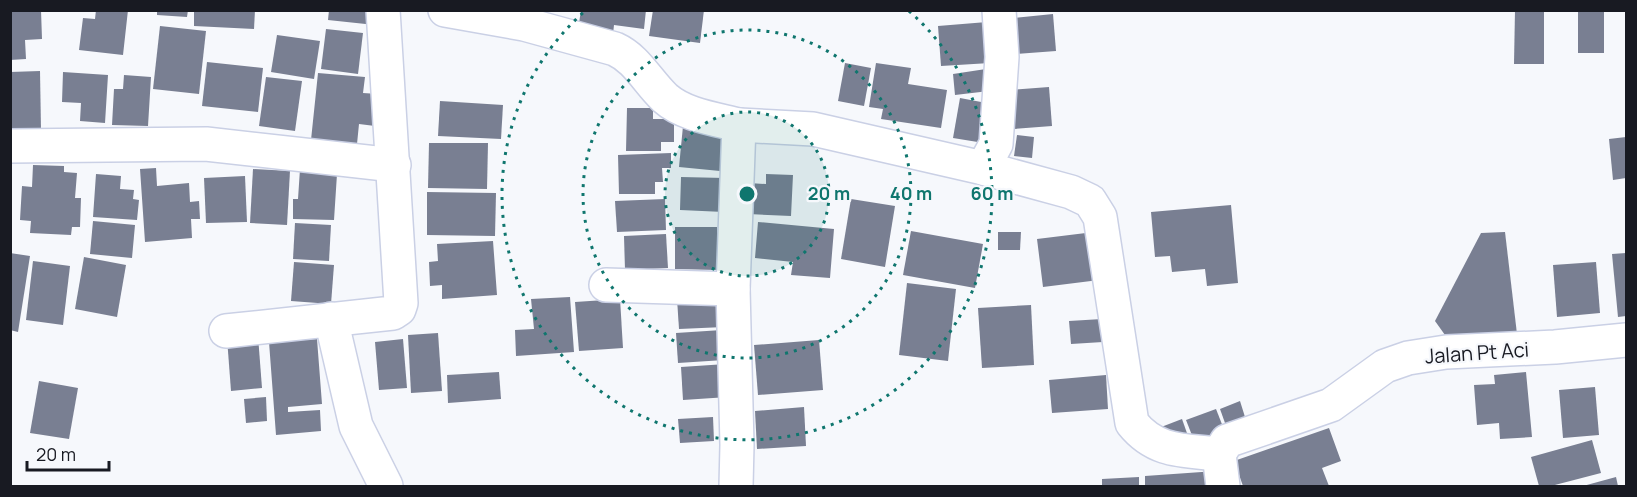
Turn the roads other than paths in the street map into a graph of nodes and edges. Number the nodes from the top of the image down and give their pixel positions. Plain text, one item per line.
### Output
1 (383, 10) edge
2 (444, 10) edge
3 (999, 10) edge
4 (563, 22) edge
5 (739, 125) junction
6 (10, 146) edge
7 (394, 165) junction
8 (983, 168) junction
9 (606, 285) dead end
10 (733, 290) junction
11 (331, 319) junction
12 (226, 331) dead end
13 (1626, 340) edge
14 (1221, 468) edge
15 (386, 486) edge
16 (736, 486) edge

1 - 7 street
2 - 4 street
3 - 8 street
4 - 5 street
5 - 8 street
5 - 10 street
6 - 7 street
7 - 11 street
8 - 14 street
9 - 10 street
10 - 16 street
11 - 12 street
11 - 15 street
13 - 14 street, Jalan Pt Aci

